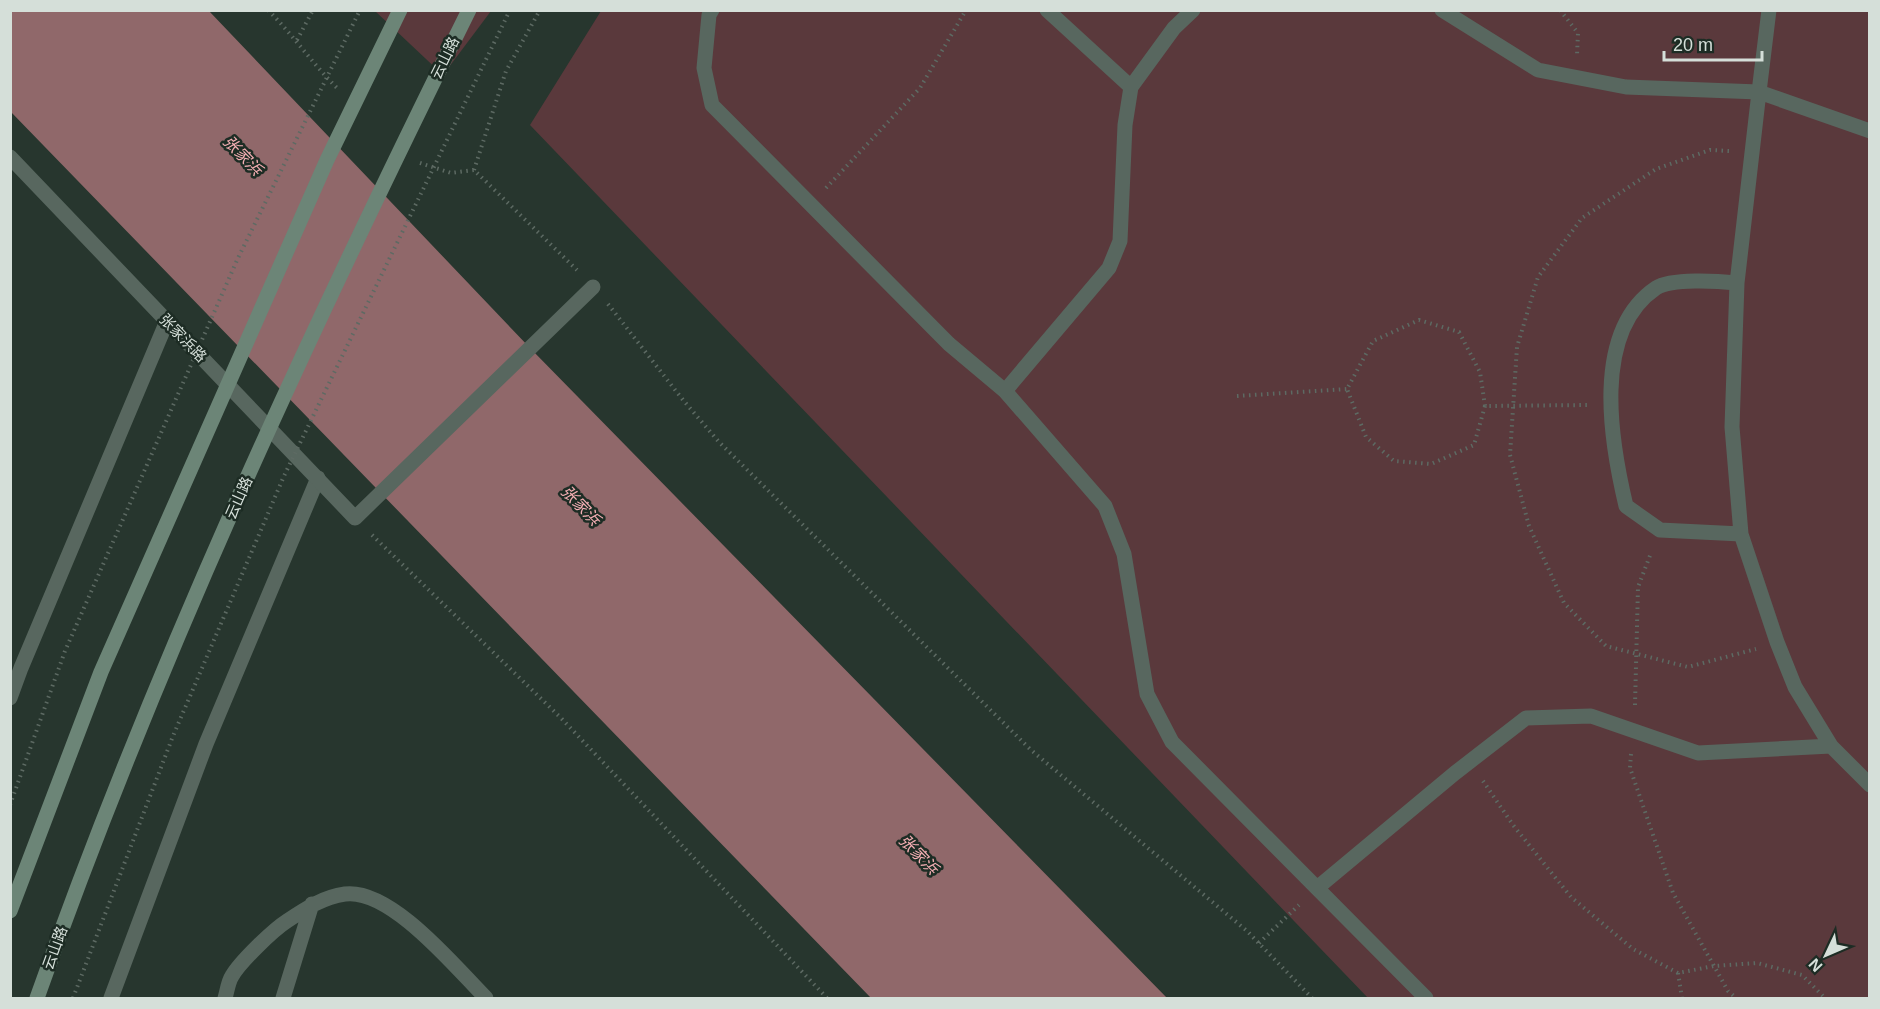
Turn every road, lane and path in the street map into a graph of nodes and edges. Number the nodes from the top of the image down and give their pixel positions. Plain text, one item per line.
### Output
1 (268, 10) edge
2 (313, 10) edge
3 (360, 10) edge
4 (400, 10) edge
5 (469, 10) edge
6 (510, 10) edge
7 (540, 10) edge
8 (712, 10) edge
9 (966, 10) edge
10 (1047, 10) edge
11 (1193, 10) edge
12 (1442, 10) edge
13 (1560, 10) edge
14 (1769, 10) edge
15 (297, 40) junction
16 (1577, 77) junction
17 (1131, 87) junction
18 (1759, 92) junction
19 (344, 96) dead end
20 (1869, 131) edge
21 (10, 157) edge
22 (418, 162) dead end
23 (474, 170) junction
24 (810, 206) junction
25 (1737, 283) junction
26 (593, 287) junction
27 (167, 321) junction
28 (1347, 389) junction
29 (1005, 391) junction
30 (1237, 396) dead end
31 (1596, 405) dead end
32 (1485, 406) junction
33 (318, 478) junction
34 (355, 518) junction
35 (1660, 530) junction
36 (1742, 534) junction
37 (10, 698) edge
38 (1633, 731) junction
39 (1831, 746) junction
40 (1469, 762) junction
41 (1869, 785) edge
42 (10, 805) edge
43 (1317, 888) junction
44 (312, 904) junction
45 (10, 911) edge
46 (1258, 943) junction
47 (1714, 966) junction
48 (1678, 973) junction
49 (37, 999) edge
50 (73, 999) edge
51 (111, 999) edge
52 (225, 999) edge
53 (283, 999) edge
54 (486, 999) edge
55 (827, 999) edge
56 (1312, 999) edge
57 (1426, 999) edge
58 (1682, 999) edge
59 (1736, 999) edge
60 (1825, 999) edge

1 - 15 path
2 - 15 path
3 - 42 path, bridge
4 - 45 main road, bridge
5 - 49 main road, 云山路, bridge
6 - 50 path, bridge
7 - 23 path
8 - 24 street
9 - 24 path
10 - 17 street
11 - 17 street
12 - 16 street
13 - 16 path
14 - 18 street
15 - 19 path
16 - 18 street
17 - 29 street
18 - 20 street
18 - 25 street
21 - 27 street, 张家浜路
22 - 23 path
23 - 26 path
24 - 29 street
25 - 35 street
25 - 36 street
26 - 34 street
26 - 46 path
27 - 33 street, 张家浜路
27 - 37 street
28 - 30 path
28 - 32 path
28 - 32 path
29 - 43 street
31 - 32 path
33 - 34 street, 张家浜路
33 - 51 street
34 - 55 path
35 - 36 street
35 - 38 path
36 - 39 street
38 - 39 street
38 - 40 street
38 - 47 path
39 - 41 street
40 - 43 street
40 - 48 path
43 - 46 path
43 - 57 street
44 - 52 street
44 - 53 street
44 - 54 street
46 - 56 path
47 - 48 path
47 - 59 path
47 - 60 path
48 - 58 path

